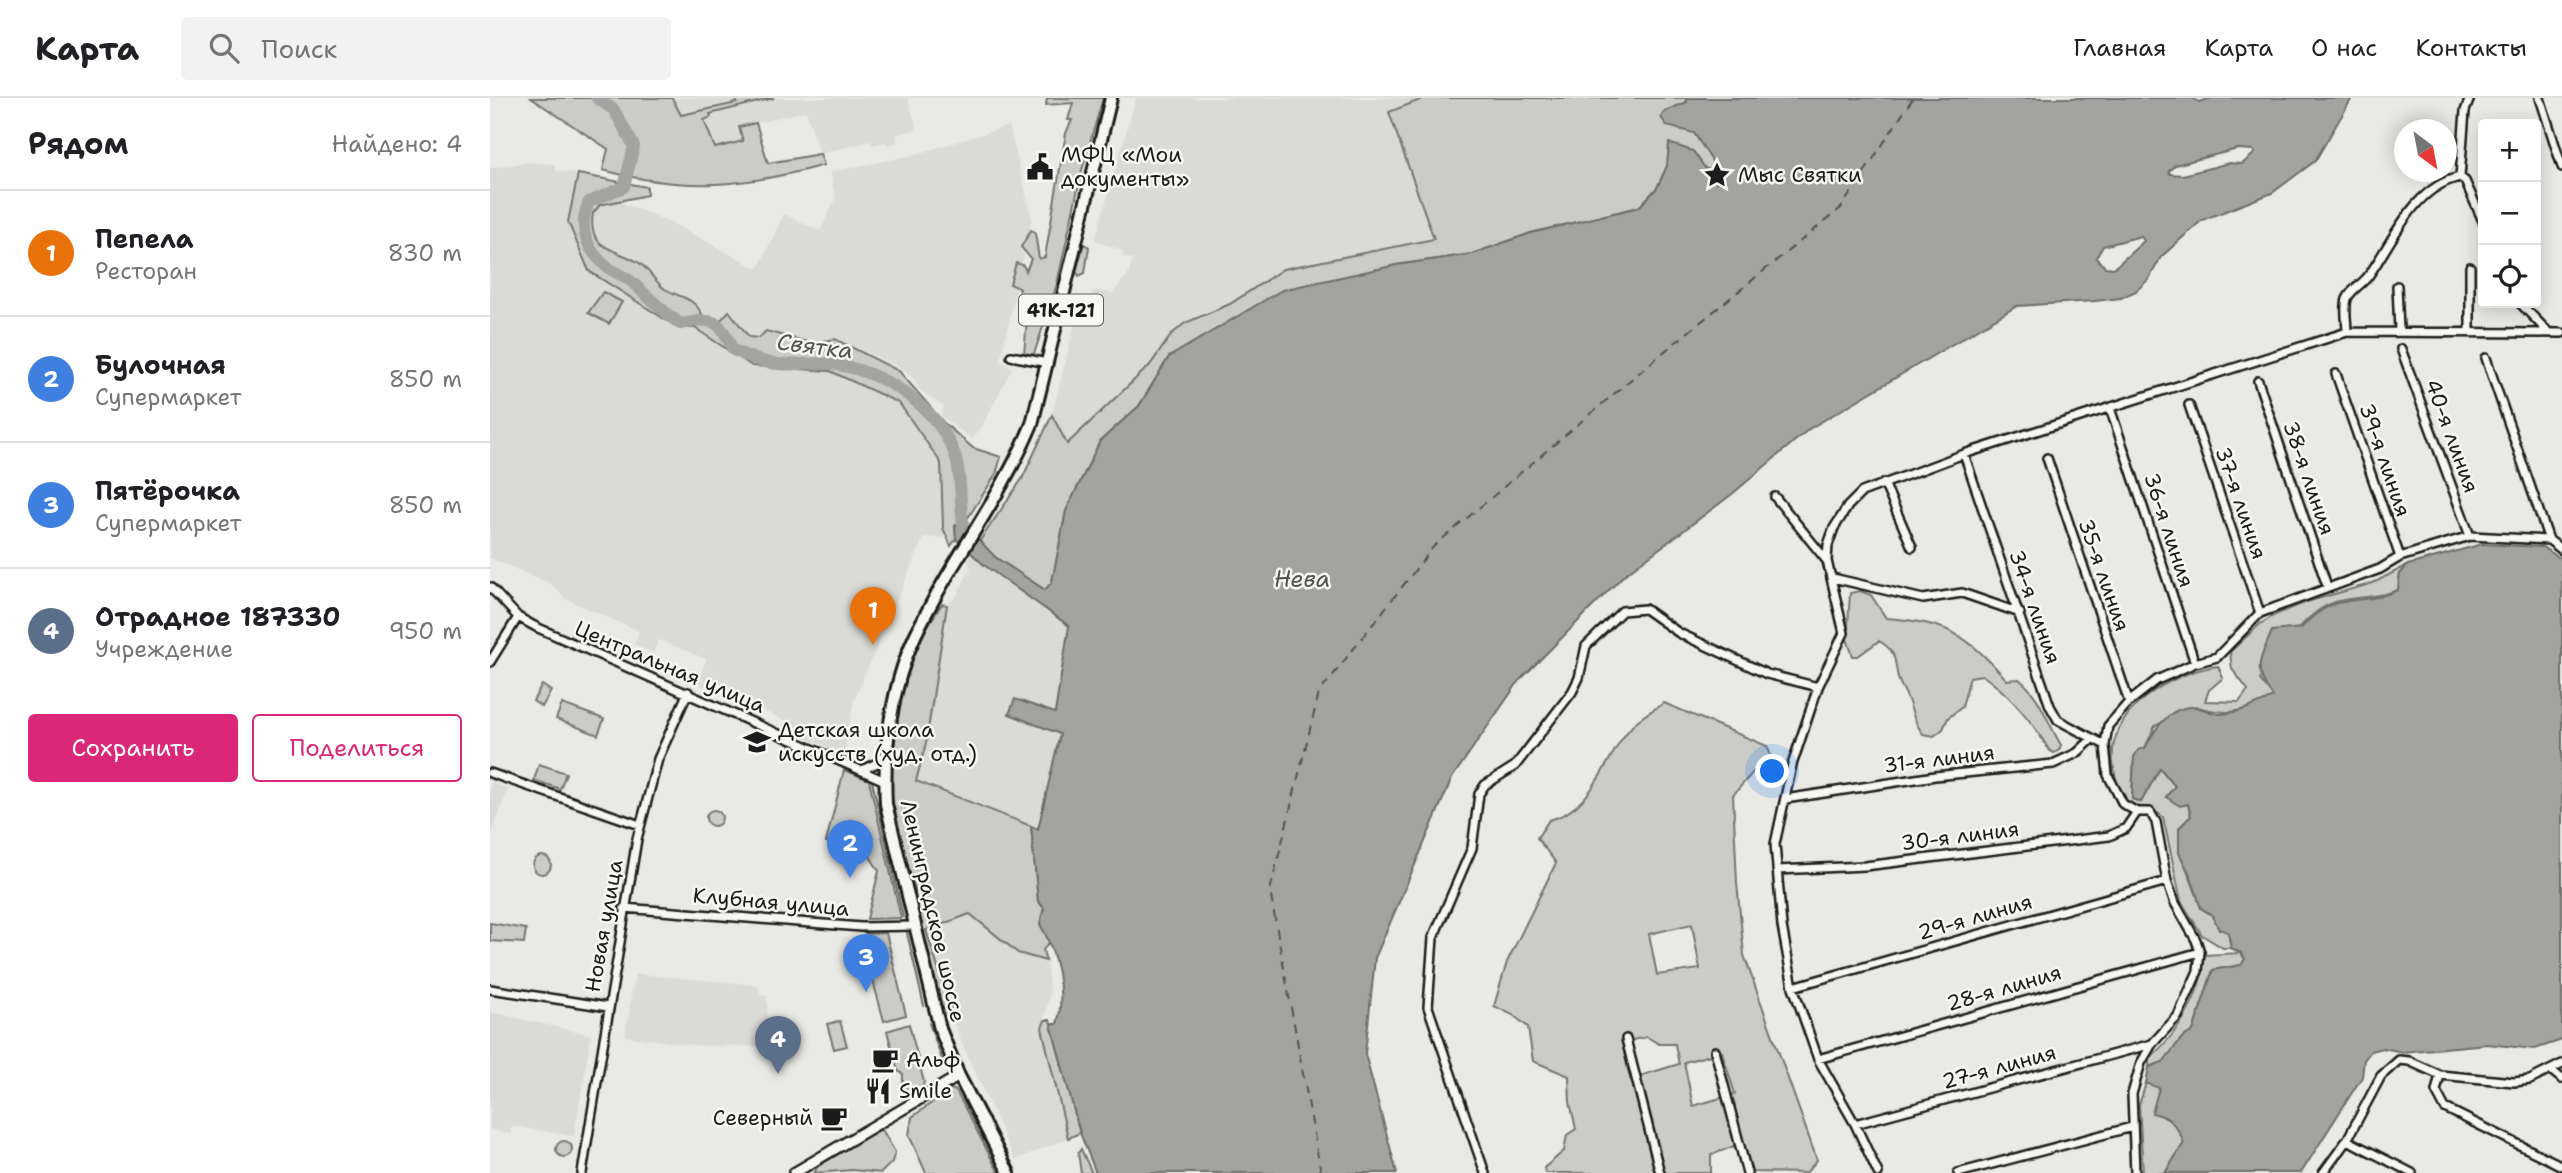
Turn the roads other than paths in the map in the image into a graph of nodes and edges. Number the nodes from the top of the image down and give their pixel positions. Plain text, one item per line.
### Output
1 (1111, 98) edge
2 (2470, 98) edge
3 (2540, 98) edge
4 (2562, 167) edge
5 (2460, 177) junction
6 (2478, 210) edge
7 (2470, 267) dead end
8 (2397, 286) dead end
9 (2525, 308) edge
10 (2399, 330) junction
11 (2347, 332) junction
12 (2470, 332) junction
13 (2548, 332) junction
14 (2562, 333) edge
15 (2401, 349) dead end
16 (1012, 356) dead end
17 (2486, 358) dead end
18 (1048, 363) junction
19 (2336, 374) dead end
20 (2258, 381) dead end
21 (2189, 405) dead end
22 (2110, 408) junction
23 (1964, 454) junction
24 (2047, 458) dead end
25 (1884, 483) junction
26 (1775, 497) dead end
27 (2470, 536) junction
28 (2549, 540) junction
29 (1912, 547) dead end
30 (2562, 550) edge
31 (2400, 557) junction
32 (1828, 561) junction
33 (1833, 578) junction
34 (2328, 586) junction
35 (490, 587) edge
36 (2020, 613) junction
37 (2260, 613) junction
38 (518, 617) junction
39 (490, 662) edge
40 (2194, 663) junction
41 (1818, 687) junction
42 (688, 692) junction
43 (2129, 702) junction
44 (2091, 740) junction
45 (2105, 744) junction
46 (888, 753) junction
47 (861, 771) junction
48 (490, 773) edge
49 (885, 781) junction
50 (1785, 799) junction
51 (2137, 812) junction
52 (640, 825) junction
53 (1777, 870) junction
54 (2167, 881) junction
55 (624, 908) junction
56 (915, 926) junction
57 (2200, 952) junction
58 (1793, 988) junction
59 (490, 989) edge
60 (608, 1007) junction
61 (1626, 1039) dead end
62 (2152, 1044) junction
63 (1715, 1051) dead end
64 (1818, 1059) junction
65 (2562, 1064) edge
66 (2552, 1071) junction
67 (2440, 1074) junction
68 (959, 1076) junction
69 (2562, 1079) edge
70 (1855, 1124) junction
71 (2132, 1127) junction
72 (2347, 1140) junction
73 (2562, 1166) edge
74 (582, 1173) edge
75 (794, 1173) edge
76 (1009, 1173) edge
77 (1485, 1173) edge
78 (1660, 1173) edge
79 (1747, 1173) edge
80 (1878, 1173) edge
81 (1958, 1173) edge
82 (2135, 1173) edge
83 (2323, 1173) edge
84 (2413, 1173) edge

1 - 18 main road, Ленинградское шоссе / 41К-121
2 - 5 street
3 - 4 street
5 - 6 street
5 - 11 street
7 - 12 street
8 - 10 street
9 - 13 street
10 - 11 street
10 - 12 street
11 - 22 street
12 - 13 street
13 - 14 street
15 - 27 street, 40-я линия
16 - 18 street
17 - 28 street
18 - 46 main road, Ленинградское шоссе / 41К-121
19 - 31 street, 39-я линия
20 - 34 street, 38-я линия
21 - 37 street, 37-я линия
22 - 23 street
22 - 40 street, 36-я линия
23 - 25 street
23 - 36 street, 34-я линия
24 - 43 street, 35-я линия
25 - 29 street
25 - 32 street
26 - 32 street
27 - 28 street
27 - 31 street
28 - 30 street
31 - 34 street
32 - 33 street
33 - 36 street
33 - 41 street
34 - 37 street
35 - 38 street, Центральная улица
36 - 44 street, 34-я линия
37 - 40 street
38 - 39 street
38 - 42 street, Центральная улица
40 - 43 street
41 - 50 street
41 - 77 street
42 - 47 street, Центральная улица
42 - 52 street, Новая улица
43 - 45 street
44 - 45 street, 34-я линия
44 - 50 street, 31-я линия
45 - 51 street
46 - 47 street
46 - 49 main road, Ленинградское шоссе / 41К-121
47 - 49 street, Центральная улица
48 - 52 street
49 - 56 main road, Ленинградское шоссе / 41К-121
50 - 53 street
51 - 53 street, 30-я линия
51 - 54 street
52 - 55 street, Новая улица
53 - 58 street
54 - 57 street
54 - 58 street, 29-я линия
55 - 56 street, Клубная улица
55 - 60 street, Новая улица
56 - 68 main road, Ленинградское шоссе / 41К-121
57 - 62 street
57 - 64 street, 28-я линия
58 - 64 street
59 - 60 street
60 - 74 street, Новая улица
61 - 78 street
62 - 70 street, 27-я линия
62 - 71 street
63 - 79 street
64 - 70 street
65 - 66 street
66 - 67 street
66 - 69 street
67 - 72 street
67 - 73 street
68 - 75 street
68 - 76 main road, Ленинградское шоссе / 41К-121
70 - 80 street
71 - 81 street
71 - 82 street
72 - 83 street
72 - 84 street

